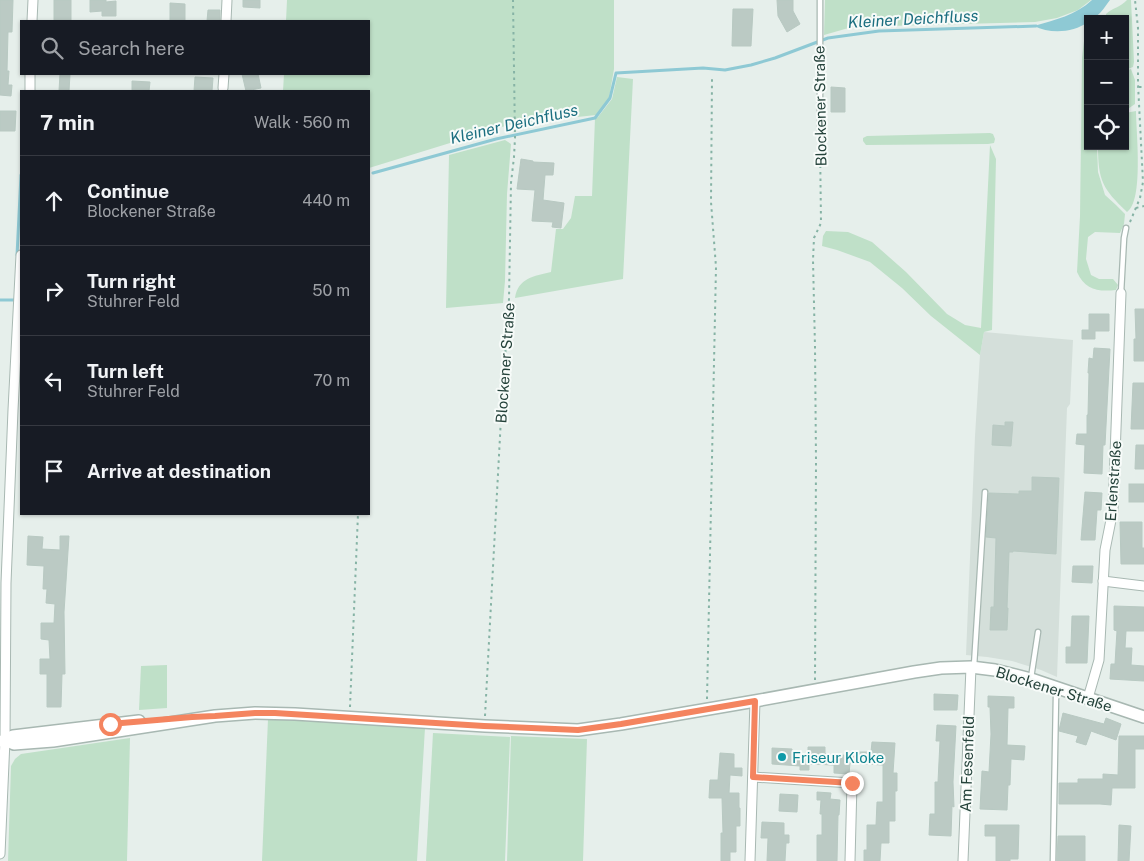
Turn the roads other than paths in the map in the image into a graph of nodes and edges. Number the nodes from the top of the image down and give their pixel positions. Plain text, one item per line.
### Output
1 (33, 0) edge
2 (227, 0) edge
3 (820, 0) edge
4 (32, 20) edge
5 (226, 20) edge
6 (30, 75) edge
7 (224, 75) edge
8 (223, 88) dead end
9 (30, 90) edge
10 (820, 134) road end
11 (1126, 228) road end
12 (20, 274) edge
13 (1121, 293) joint
14 (984, 492) dead end
15 (1103, 581) junction
16 (1144, 586) edge
17 (1038, 632) dead end
18 (972, 667) junction
19 (1031, 679) junction
20 (1058, 688) junction
21 (1088, 698) junction
22 (755, 701) junction
23 (1144, 717) edge
24 (3, 741) edge
25 (753, 777) junction
26 (0, 854) edge
27 (750, 861) edge
28 (850, 861) edge
29 (962, 861) edge
30 (1053, 861) edge

1 - 4 street
2 - 5 street
3 - 10 lane, Blockener Straße
6 - 9 street
7 - 8 street
11 - 13 lane
12 - 24 street
13 - 15 street, Erlenstraße
14 - 18 lane
15 - 16 street
15 - 21 street, Erlenstraße
17 - 19 lane
18 - 19 street, Blockener Straße
18 - 22 street, Blockener Straße
18 - 29 street, Am Fesenfeld
19 - 20 street, Blockener Straße
20 - 21 street, Blockener Straße
20 - 30 lane
21 - 23 street, Blockener Straße
22 - 24 street, Blockener Straße
22 - 25 street
24 - 26 street
25 - 27 street
25 - 28 street

